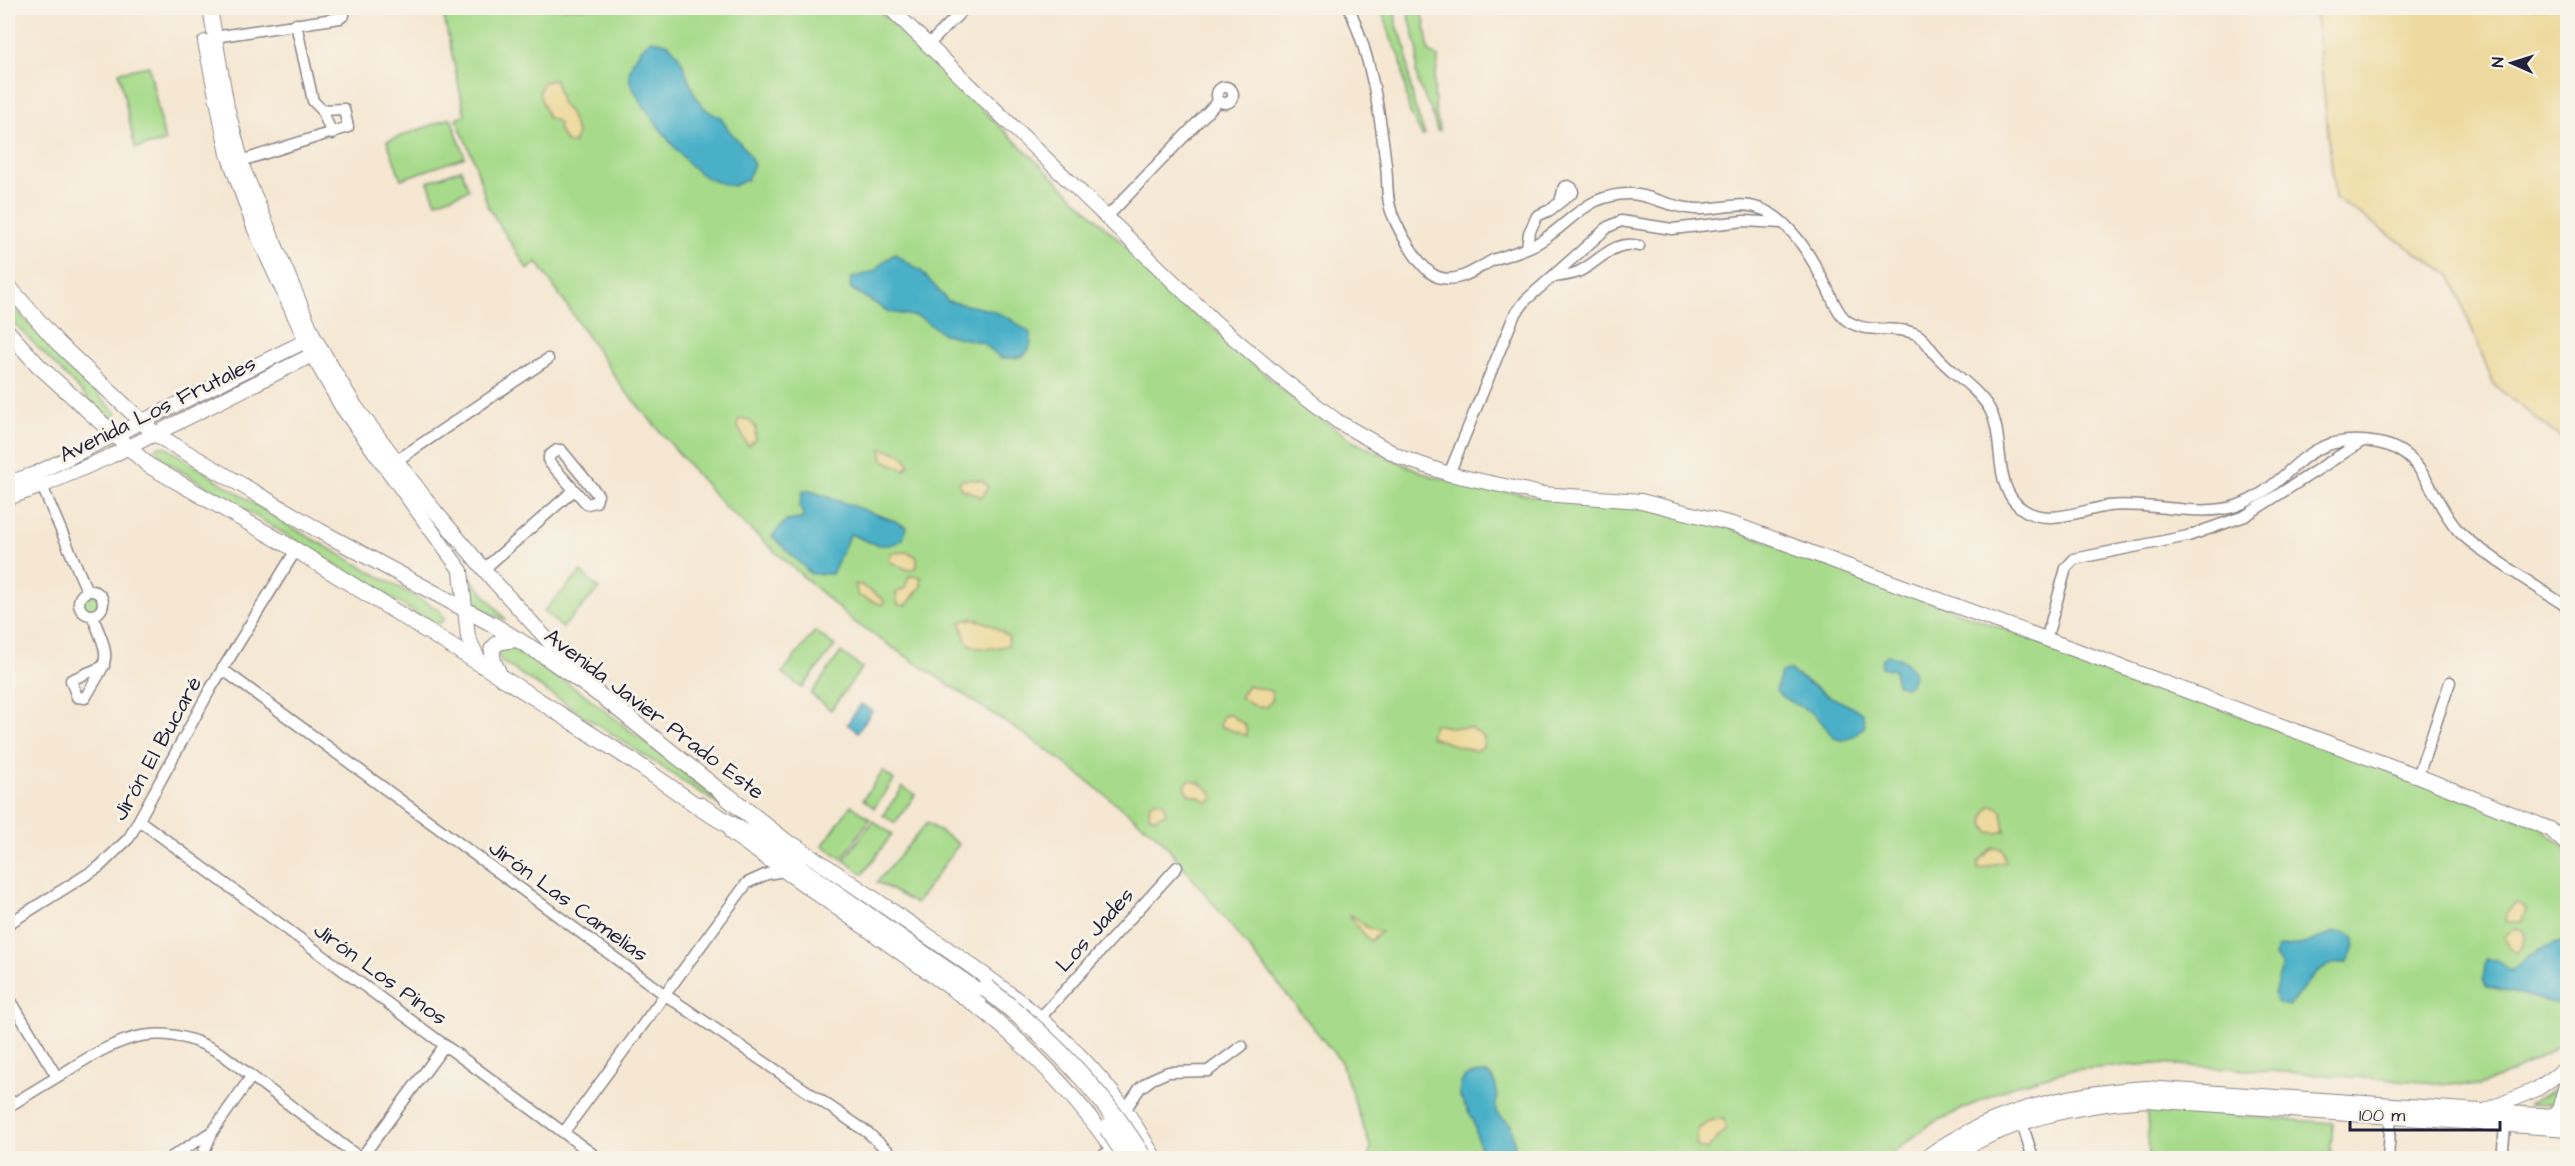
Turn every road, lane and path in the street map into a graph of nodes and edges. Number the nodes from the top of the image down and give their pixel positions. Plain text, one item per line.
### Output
1 (201, 8) edge
2 (210, 8) edge
3 (342, 8) edge
4 (890, 8) edge
5 (965, 8) edge
6 (1349, 8) edge
7 (296, 24) junction
8 (214, 38) junction
9 (928, 45) junction
10 (1219, 100) dead end
11 (322, 110) junction
12 (332, 134) junction
13 (241, 161) junction
14 (1560, 202) dead end
15 (1106, 218) junction
16 (1782, 224) junction
17 (1639, 246) dead end
18 (1527, 248) junction
19 (1554, 277) junction
20 (8, 286) edge
21 (8, 332) edge
22 (310, 340) junction
23 (317, 353) junction
24 (271, 359) junction
25 (548, 359) dead end
26 (276, 374) junction
27 (187, 399) junction
28 (195, 413) junction
29 (141, 422) junction
30 (155, 434) junction
31 (114, 435) junction
32 (2361, 442) junction
33 (127, 448) junction
34 (396, 461) junction
35 (1449, 474) junction
36 (8, 483) edge
37 (42, 486) junction
38 (574, 490) junction
39 (8, 498) edge
40 (296, 550) junction
41 (484, 569) junction
42 (87, 591) junction
43 (2568, 607) edge
44 (464, 608) junction
45 (92, 615) junction
46 (518, 639) junction
47 (2046, 640) junction
48 (104, 666) dead end
49 (482, 666) junction
50 (222, 669) junction
51 (502, 678) junction
52 (2450, 682) dead end
53 (591, 688) junction
54 (2418, 776) junction
55 (728, 797) junction
56 (699, 806) junction
57 (140, 821) junction
58 (2550, 829) junction
59 (2568, 833) edge
60 (2568, 846) edge
61 (1177, 867) dead end
62 (784, 871) junction
63 (8, 924) edge
64 (984, 991) junction
65 (664, 994) junction
66 (8, 996) edge
67 (1040, 1018) junction
68 (445, 1045) junction
69 (1242, 1046) dead end
70 (2568, 1066) edge
71 (57, 1077) junction
72 (251, 1077) junction
73 (2568, 1078) edge
74 (2516, 1099) junction
75 (8, 1107) edge
76 (1125, 1110) junction
77 (2482, 1112) junction
78 (2391, 1117) junction
79 (2506, 1120) junction
80 (2022, 1123) junction
81 (2564, 1123) edge
82 (213, 1131) junction
83 (564, 1132) junction
84 (1143, 1150) edge
85 (1121, 1155) edge
86 (170, 1158) edge
87 (201, 1158) edge
88 (361, 1158) edge
89 (598, 1158) edge
90 (896, 1158) edge
91 (1099, 1158) edge
92 (1154, 1158) edge
93 (1924, 1158) edge
94 (1947, 1158) edge
95 (2033, 1158) edge
96 (2388, 1158) edge
97 (2502, 1158) edge

1 - 22 street
2 - 8 street
3 - 7 street
4 - 9 street
5 - 9 street
6 - 18 street
7 - 8 street
7 - 11 street
8 - 13 street
9 - 15 street
10 - 15 street
11 - 12 street
11 - 12 street
12 - 13 street
13 - 22 street
14 - 18 street
15 - 35 street
16 - 18 street
16 - 19 street
16 - 32 street
17 - 19 street
19 - 35 street
20 - 29 main road, Avenida Javier Prado Este
21 - 31 main road
22 - 23 street
22 - 24 street, Avenida Los Frutales
23 - 26 street, Avenida Los Frutales
23 - 34 street
23 - 44 street
24 - 26 street
24 - 27 street, Avenida Los Frutales
25 - 34 street
26 - 28 street, Avenida Los Frutales
27 - 28 street
27 - 29 street, Avenida Los Frutales
28 - 30 street, Avenida Los Frutales
29 - 30 main road, Avenida Javier Prado Este
29 - 31 street, Avenida Los Frutales
30 - 33 street, Avenida Los Frutales
30 - 44 main road, Avenida Javier Prado Este
31 - 33 main road
31 - 36 street, Avenida Los Frutales
32 - 43 street
32 - 47 street
33 - 37 street, Avenida Los Frutales
33 - 40 main road
34 - 41 street
35 - 47 street
37 - 39 street, Avenida Los Frutales
37 - 42 street
38 - 38 street
38 - 41 street
40 - 49 main road
40 - 50 street, Jirón El Bucaré
41 - 53 street
42 - 45 street
42 - 45 street
44 - 46 main road, Avenida Javier Prado Este
44 - 49 street
45 - 48 street
46 - 51 main road
46 - 53 main road, Avenida Javier Prado Este
47 - 54 street
49 - 51 main road
50 - 57 street, Jirón El Bucaré
50 - 65 street, Jirón Las Camelias
51 - 56 main road
52 - 54 street
53 - 55 main road, Avenida Javier Prado Este
54 - 58 street
55 - 64 highway
55 - 67 main road, Avenida Javier Prado Este
56 - 62 main road
56 - 64 highway
57 - 63 street, Jirón El Bucaré
57 - 68 street, Jirón Los Pinos
58 - 59 street
58 - 60 street
61 - 67 street, Los Jades
62 - 65 street
62 - 85 main road
64 - 84 highway, bridge
64 - 85 highway, bridge
65 - 83 street
65 - 90 street, Jirón Las Camelias
66 - 71 street
67 - 76 main road, Avenida Javier Prado Este
68 - 83 street, Jirón Los Pinos
68 - 88 street
69 - 76 street
70 - 74 street
71 - 72 street
71 - 75 street
72 - 82 street
72 - 88 street
73 - 81 street
74 - 77 street
74 - 79 street
76 - 84 main road, Avenida Javier Prado Este
77 - 79 street
77 - 93 street
78 - 79 street
78 - 80 street
78 - 96 street
79 - 81 street
79 - 97 street
80 - 94 street
80 - 95 street
82 - 86 street
82 - 87 street
83 - 89 street, Jirón Los Pinos
84 - 85 street
84 - 92 main road, Avenida Javier Prado Este
85 - 91 street

